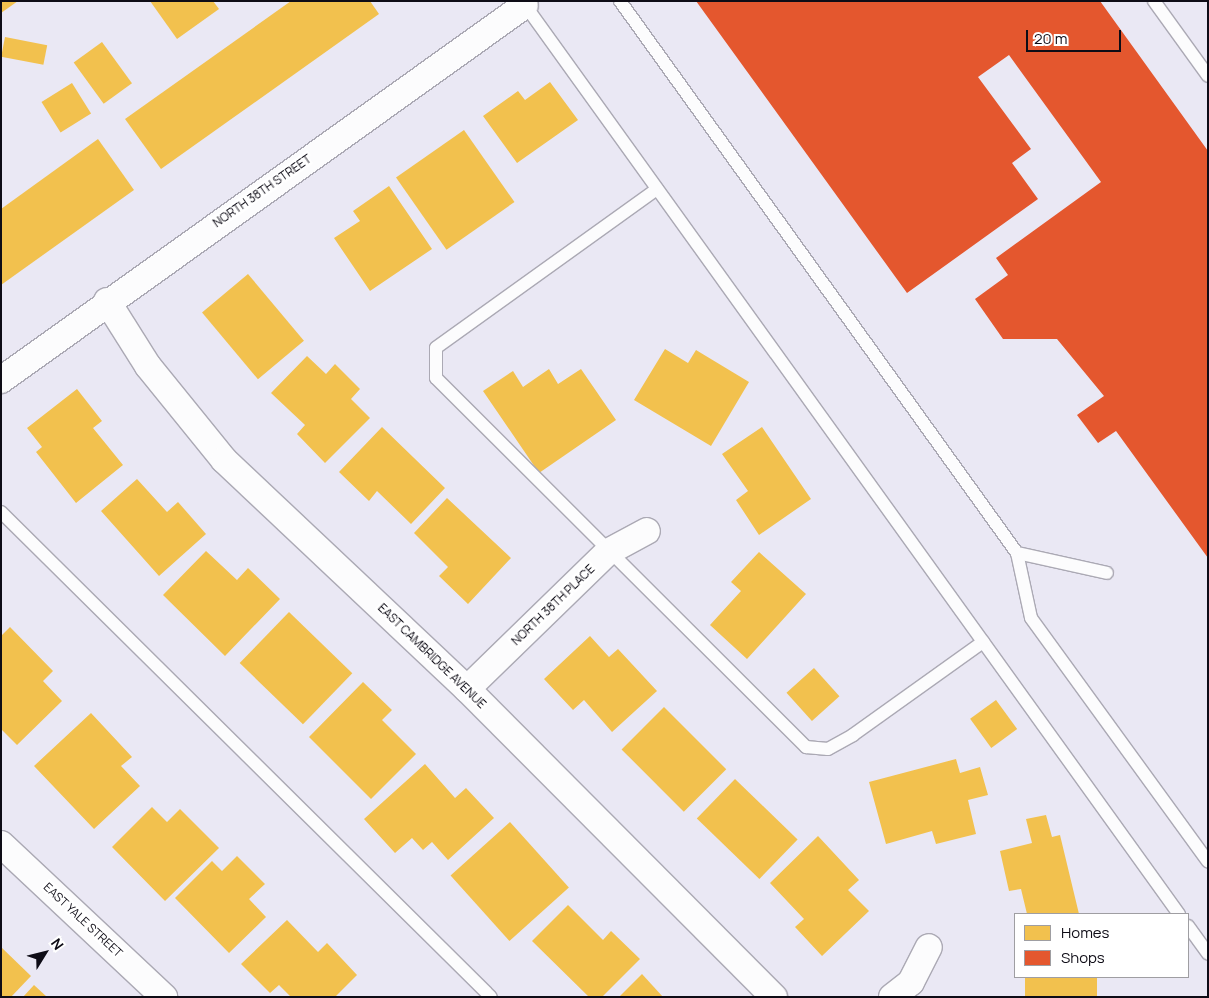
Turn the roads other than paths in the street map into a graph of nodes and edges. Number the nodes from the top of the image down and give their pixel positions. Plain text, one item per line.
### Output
1 (620, 1) edge
2 (1154, 1) edge
3 (525, 5) joint
4 (1208, 76) edge
5 (657, 189) junction
6 (107, 301) junction
7 (1, 380) edge
8 (1, 512) edge
9 (647, 530) dead end
10 (608, 552) junction
11 (1017, 554) junction
12 (1107, 573) dead end
13 (983, 642) junction
14 (467, 689) junction
15 (1, 844) edge
16 (1208, 862) edge
17 (1178, 913) edge
18 (1189, 927) edge
19 (929, 947) dead end
20 (1208, 954) edge
21 (164, 997) edge
22 (491, 997) edge
23 (774, 997) edge
24 (892, 997) edge

1 - 11 lane
2 - 4 lane
3 - 5 lane
3 - 6 street, NORTH 38TH STREET
5 - 10 lane
5 - 13 lane
6 - 7 street, NORTH 38TH STREET
6 - 14 street, EAST CAMBRIDGE AVENUE
8 - 22 lane
9 - 10 street, NORTH 38TH PLACE
10 - 13 lane
10 - 14 street, NORTH 38TH PLACE
11 - 12 lane
11 - 16 lane
13 - 17 lane
14 - 23 street, EAST CAMBRIDGE AVENUE
15 - 21 street, EAST YALE STREET
18 - 20 lane
19 - 24 street

